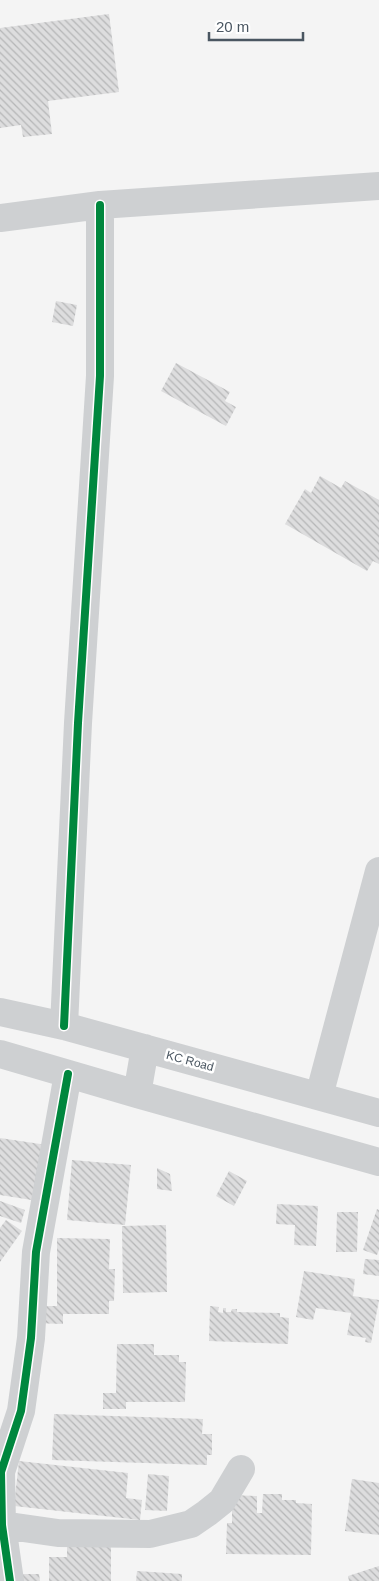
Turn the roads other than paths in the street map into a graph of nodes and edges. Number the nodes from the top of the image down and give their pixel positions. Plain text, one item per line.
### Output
1 (379, 186) edge
2 (100, 205) junction
3 (0, 218) edge
4 (379, 871) edge
5 (0, 1012) edge
6 (64, 1026) junction
7 (145, 1048) junction
8 (0, 1054) edge
9 (68, 1074) junction
10 (137, 1094) junction
11 (319, 1096) junction
12 (379, 1113) edge
13 (379, 1162) edge
14 (240, 1469) dead end
15 (2, 1525) junction
16 (10, 1581) edge

1 - 2 street
2 - 3 street
2 - 6 street
4 - 11 street
5 - 6 street, KC Road
6 - 7 street, KC Road
7 - 10 street
7 - 11 street, KC Road
8 - 9 street
9 - 10 street
9 - 15 street
10 - 13 street
11 - 12 street, KC Road
14 - 15 street
15 - 16 street

